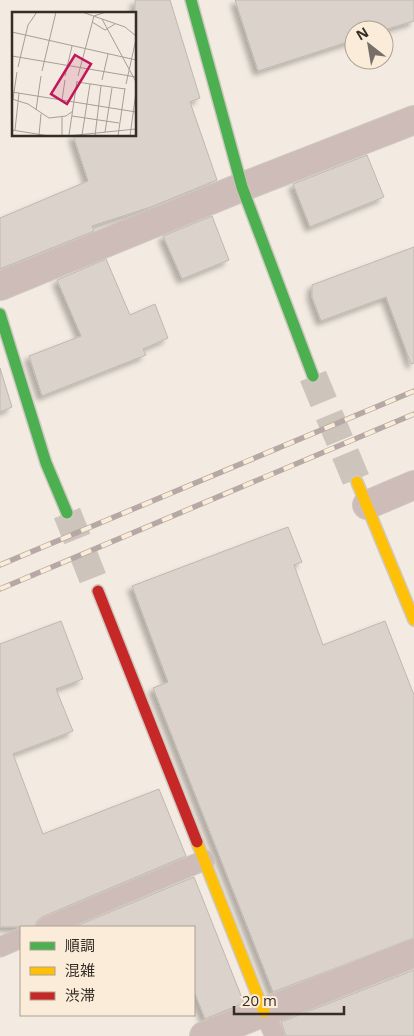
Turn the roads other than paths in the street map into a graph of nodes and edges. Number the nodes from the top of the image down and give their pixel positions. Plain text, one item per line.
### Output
1 (191, 0) edge
2 (414, 120) edge
3 (242, 187) junction
4 (0, 286) edge
5 (0, 314) edge
6 (313, 376) tunnel mouth
7 (414, 486) edge
8 (362, 494) joint
9 (67, 513) tunnel mouth
10 (98, 591) tunnel mouth
11 (414, 620) edge
12 (205, 860) junction
13 (48, 926) edge
14 (20, 938) edge
15 (0, 947) edge
16 (414, 953) edge
17 (270, 1024) edge
18 (204, 1036) edge

1 - 3 street
2 - 3 street
3 - 4 street
3 - 6 street
5 - 9 street
7 - 8 street
8 - 11 street
10 - 12 street
12 - 13 lane
12 - 17 street
14 - 15 lane
16 - 17 street
17 - 18 street

